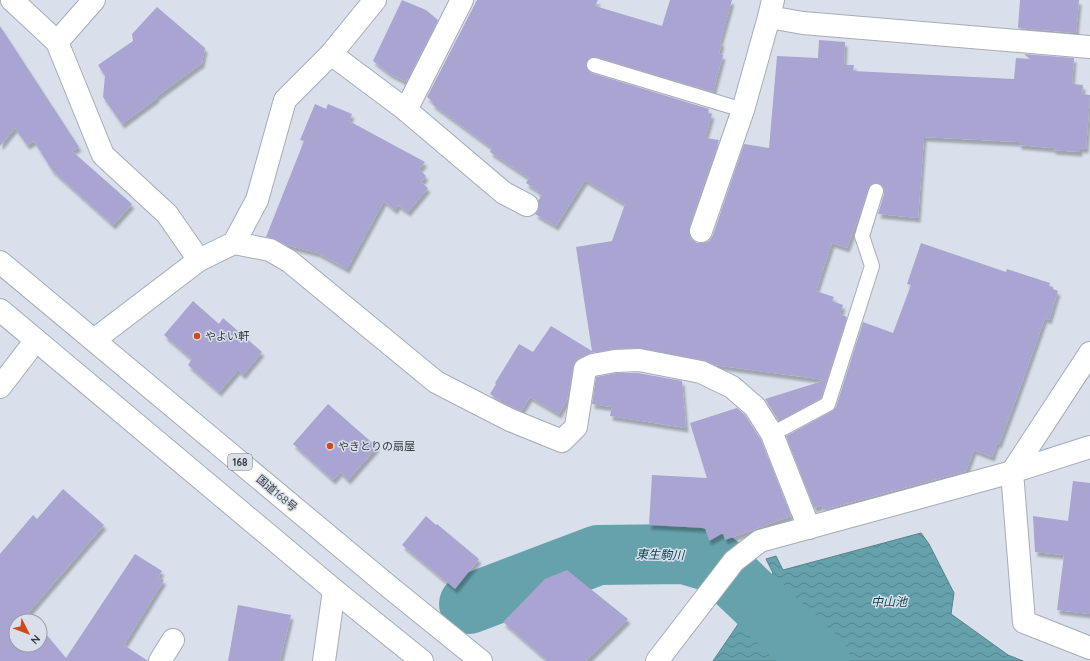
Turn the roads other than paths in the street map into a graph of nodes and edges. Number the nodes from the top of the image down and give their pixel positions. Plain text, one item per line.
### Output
1 (12, 0) edge
2 (94, 0) edge
3 (376, 0) edge
4 (462, 0) edge
5 (771, 9) edge
6 (57, 42) junction
7 (1090, 47) edge
8 (331, 54) junction
9 (594, 65) dead end
10 (406, 110) junction
11 (743, 110) junction
12 (876, 191) dead end
13 (527, 204) dead end
14 (701, 231) dead end
15 (234, 243) junction
16 (199, 260) junction
17 (0, 262) edge
18 (0, 310) edge
19 (36, 340) junction
20 (94, 340) junction
21 (1090, 353) edge
22 (0, 387) edge
23 (772, 434) junction
24 (1090, 447) edge
25 (1012, 472) junction
26 (809, 528) junction
27 (334, 590) junction
28 (173, 640) dead end
29 (1090, 648) edge
30 (160, 661) edge
31 (324, 661) edge
32 (422, 661) edge
33 (481, 661) edge
34 (658, 661) edge

1 - 6 main road
2 - 6 main road
3 - 8 main road
4 - 10 main road
5 - 7 main road
5 - 11 main road
6 - 16 main road
8 - 10 main road
8 - 15 main road
9 - 11 lane
10 - 13 main road
11 - 14 main road
12 - 23 lane
15 - 16 main road
15 - 23 main road
16 - 20 main road
17 - 20 main road, 国道168号 / 168
18 - 19 main road
19 - 22 main road
19 - 27 main road
20 - 33 main road, 国道168号 / 168
21 - 25 main road
23 - 26 main road
24 - 25 main road
25 - 26 main road
25 - 29 main road
26 - 34 main road
27 - 31 main road
27 - 32 main road
28 - 30 main road

